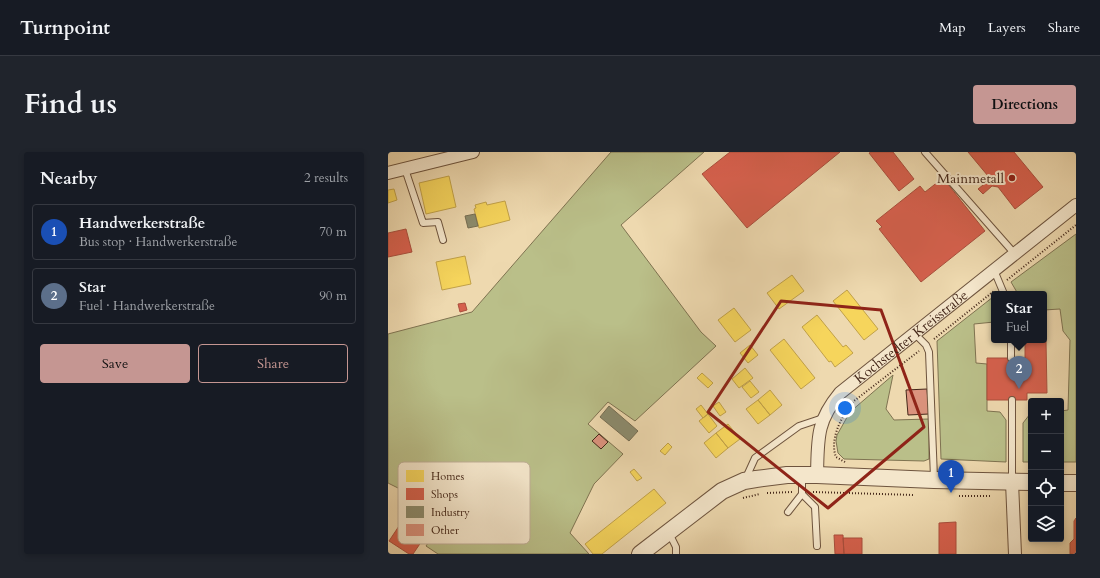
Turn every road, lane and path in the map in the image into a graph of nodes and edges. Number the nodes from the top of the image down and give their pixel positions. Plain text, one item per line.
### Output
1 (473, 152) edge
2 (925, 152) edge
3 (405, 169) junction
4 (388, 173) edge
5 (1076, 205) edge
6 (443, 240) dead end
7 (1014, 253) junction
8 (994, 270) junction
9 (1003, 291) edge
10 (915, 334) junction
11 (1011, 343) edge
12 (1011, 358) dead end
13 (1012, 400) dead end
14 (823, 418) junction
15 (809, 475) junction
16 (934, 480) junction
17 (744, 482) junction
18 (1064, 482) edge
19 (1028, 483) edge
20 (1076, 483) edge
21 (1012, 489) junction
22 (802, 493) junction
23 (914, 495) dead end
24 (954, 496) dead end
25 (737, 501) dead end
26 (788, 512) dead end
27 (668, 531) junction
28 (817, 546) dead end
29 (640, 554) edge
30 (676, 554) edge
31 (1015, 554) edge

1 - 3 street
2 - 7 lane
3 - 4 street
3 - 6 lane
5 - 7 street, Kochstedter Kreisstraße
7 - 8 street, Kochstedter Kreisstraße
8 - 9 lane
8 - 10 street, Kochstedter Kreisstraße
10 - 14 street, Kochstedter Kreisstraße
10 - 16 lane
11 - 12 lane
13 - 21 lane
14 - 15 street, Kochstedter Kreisstraße
14 - 17 lane
15 - 16 street
15 - 17 street
15 - 22 lane
16 - 21 street
17 - 27 street
18 - 20 street
19 - 21 street
21 - 24 path
21 - 31 street
22 - 23 path
22 - 25 path
22 - 26 lane
22 - 28 lane
27 - 29 street
27 - 30 lane

